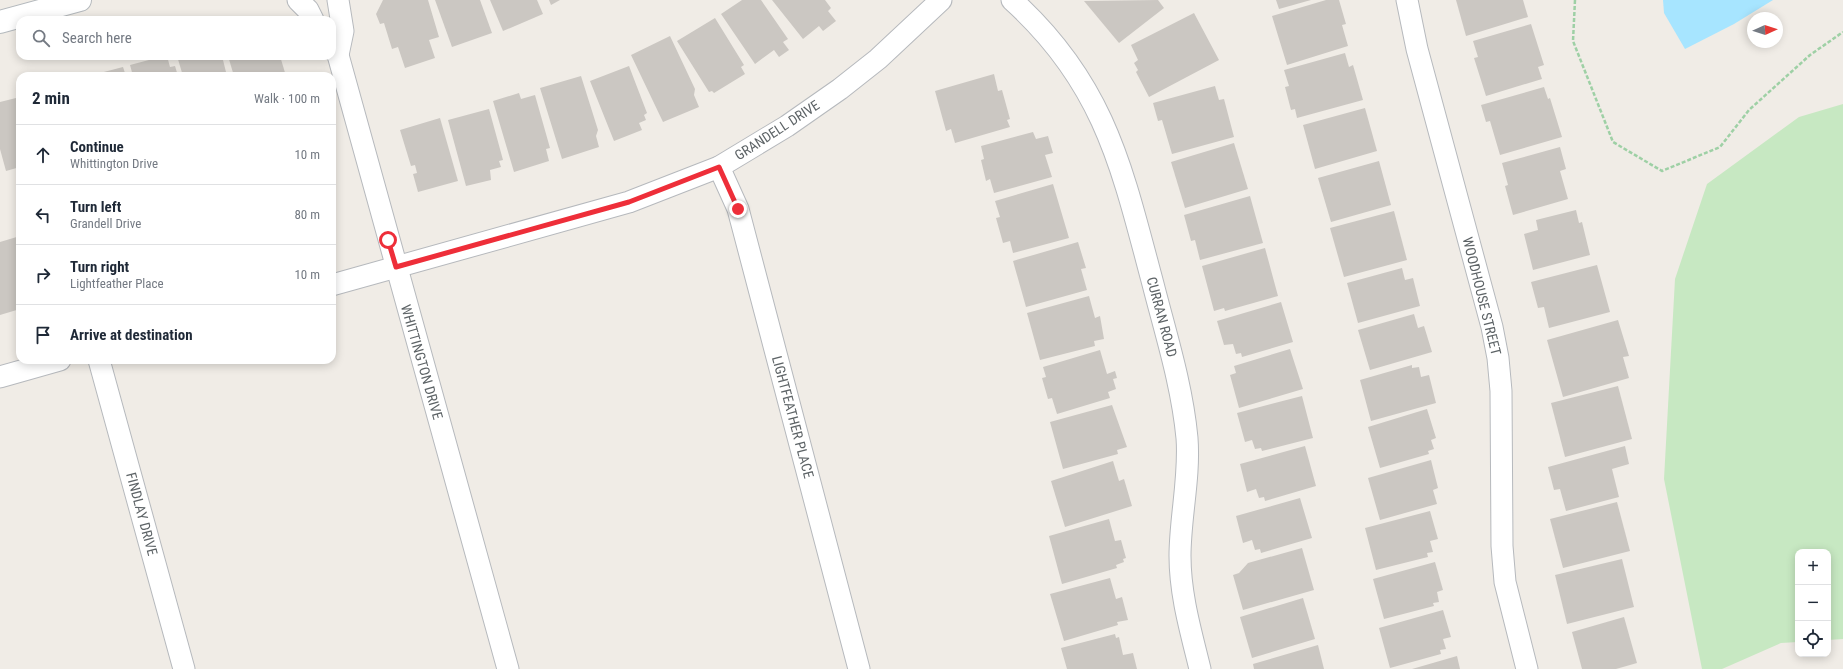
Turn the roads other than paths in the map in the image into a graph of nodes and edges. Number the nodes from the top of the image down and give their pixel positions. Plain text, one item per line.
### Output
1 (80, 0) edge
2 (298, 0) edge
3 (338, 0) edge
4 (941, 0) edge
5 (1012, 0) edge
6 (1407, 0) edge
7 (22, 16) edge
8 (311, 16) edge
9 (16, 18) edge
10 (0, 22) edge
11 (336, 49) edge
12 (336, 56) edge
13 (719, 167) junction
14 (396, 267) junction
15 (336, 284) edge
16 (46, 364) edge
17 (101, 364) edge
18 (0, 377) edge
19 (184, 669) edge
20 (508, 669) edge
21 (859, 669) edge
22 (1200, 669) edge
23 (1527, 669) edge

1 - 7 street
2 - 8 street
3 - 11 street, WHITTINGTON DRIVE
4 - 13 street, GRANDELL DRIVE
5 - 22 street, CURRAN ROAD
6 - 23 street, WOODHOUSE STREET
9 - 10 street
12 - 14 street, WHITTINGTON DRIVE
13 - 14 street, GRANDELL DRIVE
13 - 21 street, LIGHTFEATHER PLACE
14 - 15 street, GRANDELL DRIVE
14 - 20 street, WHITTINGTON DRIVE
16 - 18 street
17 - 19 street, FINDLAY DRIVE

